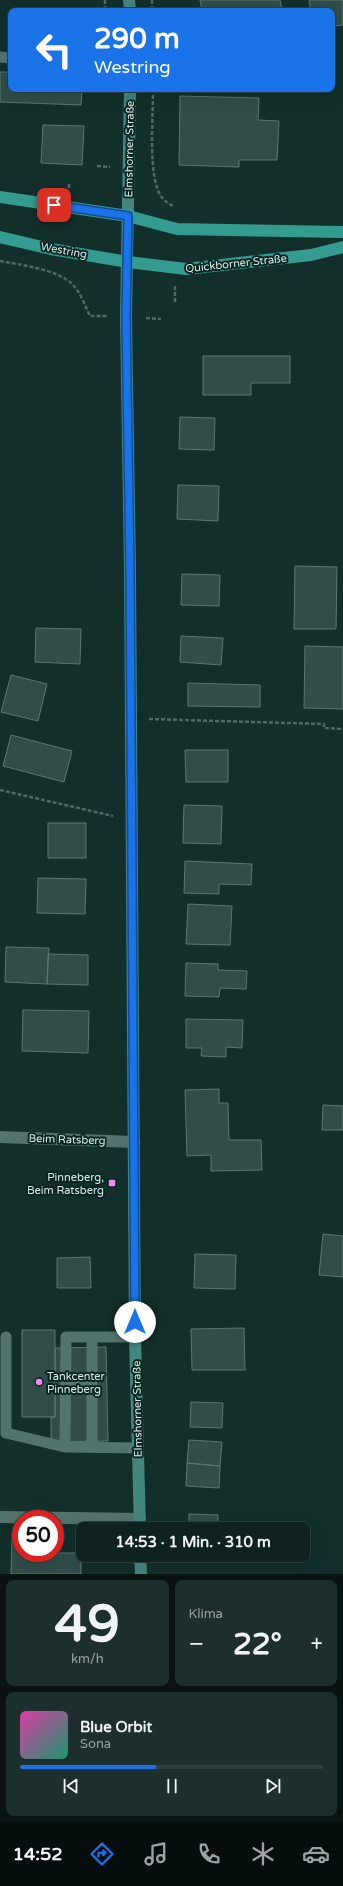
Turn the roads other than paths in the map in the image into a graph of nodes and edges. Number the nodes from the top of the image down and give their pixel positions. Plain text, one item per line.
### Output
1 (130, 92) edge
2 (0, 197) edge
3 (128, 216) junction
4 (343, 232) edge
5 (0, 237) edge
6 (343, 247) edge
7 (128, 262) junction
8 (0, 1137) edge
9 (134, 1142) junction
10 (6, 1337) dead end
11 (92, 1337) junction
12 (135, 1337) junction
13 (92, 1384) junction
14 (66, 1385) junction
15 (66, 1447) junction
16 (92, 1448) junction
17 (138, 1448) junction
18 (0, 1517) edge
19 (100, 1522) edge
20 (140, 1522) edge
21 (140, 1562) edge
22 (141, 1574) edge

1 - 3 main road, Elmshorner Straße
2 - 3 main road
3 - 4 main road
3 - 7 main road, Elmshorner Straße
5 - 7 main road, Westring
6 - 7 main road, Quickborner Straße
7 - 9 main road, Elmshorner Straße
8 - 9 street, Beim Ratsberg
9 - 12 main road, Elmshorner Straße
10 - 15 lane
11 - 12 lane
11 - 13 lane
11 - 14 lane
12 - 17 main road, Elmshorner Straße
13 - 14 lane
13 - 16 lane
14 - 15 lane
15 - 16 lane
16 - 17 lane
17 - 20 main road, Elmshorner Straße
18 - 19 street
21 - 22 main road

